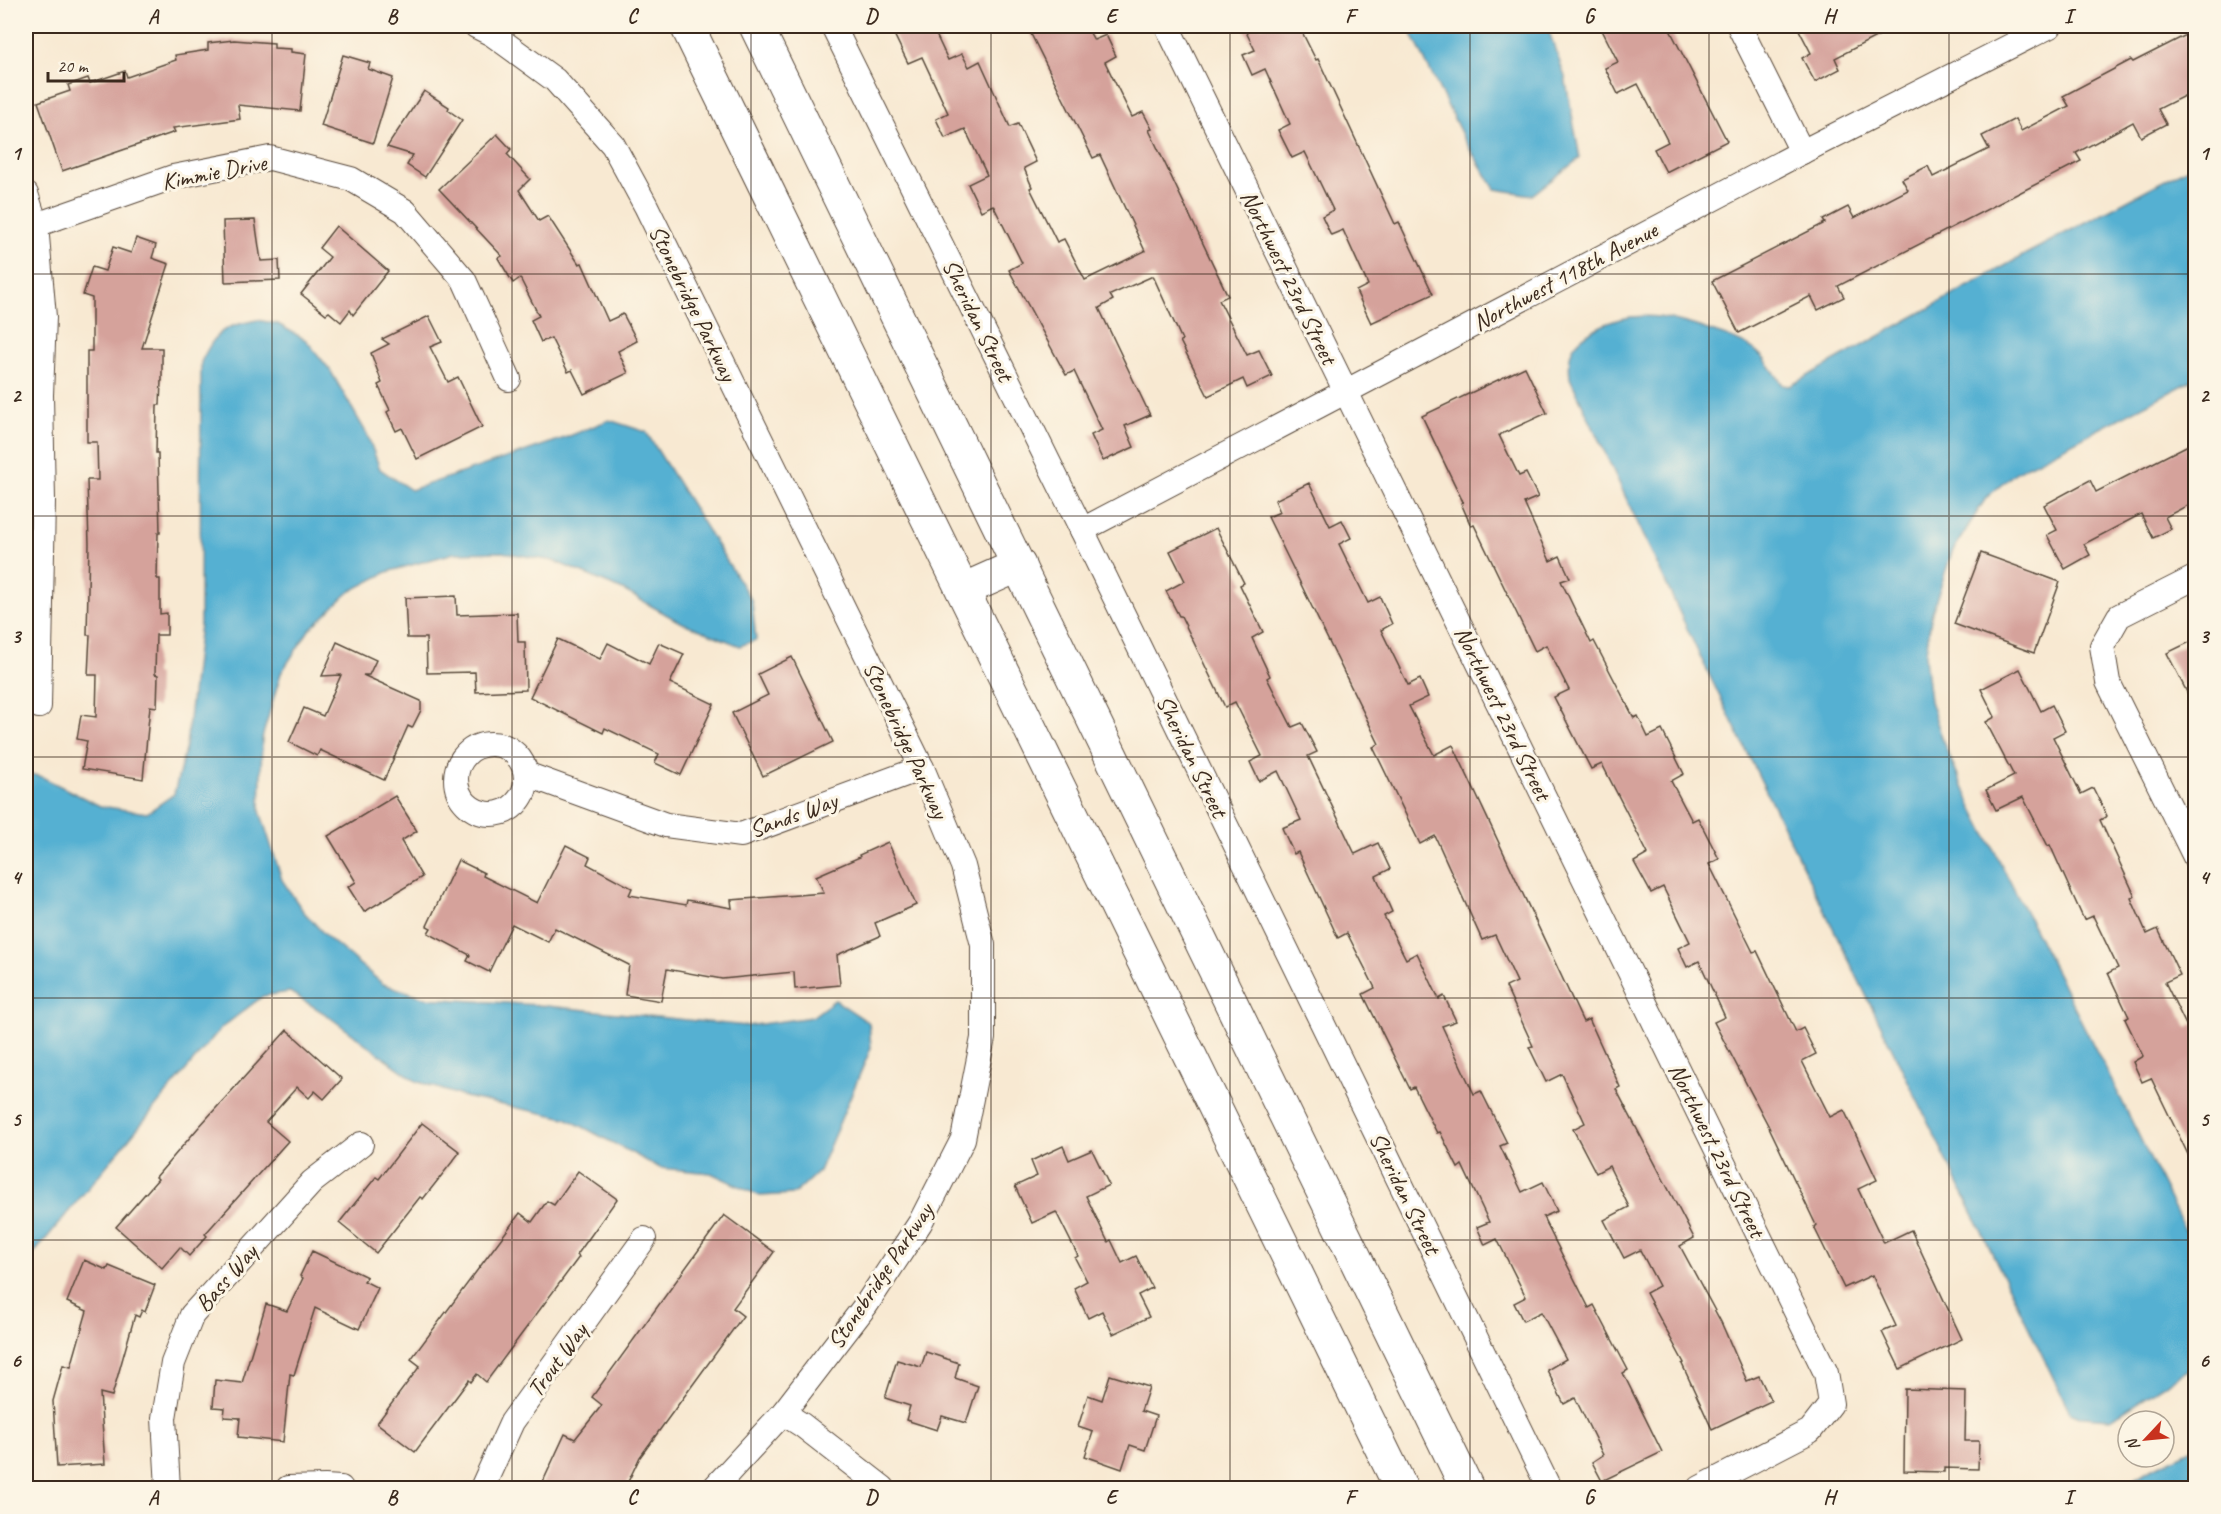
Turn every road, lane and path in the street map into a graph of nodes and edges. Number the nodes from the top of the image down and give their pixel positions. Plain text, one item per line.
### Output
1 (476, 26) edge
2 (687, 26) edge
3 (756, 26) edge
4 (833, 26) edge
5 (1167, 26) edge
6 (1739, 26) edge
7 (2050, 26) edge
8 (1802, 152) junction
9 (26, 194) edge
10 (36, 225) junction
11 (510, 379) dead end
12 (1345, 391) junction
13 (33, 395) edge
14 (1082, 530) junction
15 (1019, 565) junction
16 (2196, 577) edge
17 (963, 590) junction
18 (39, 706) dead end
19 (922, 768) junction
20 (526, 774) dead end
21 (2196, 859) edge
22 (361, 1144) dead end
23 (644, 1239) dead end
24 (783, 1413) junction
25 (168, 1488) edge
26 (288, 1488) edge
27 (330, 1488) edge
28 (482, 1488) edge
29 (714, 1488) edge
30 (883, 1488) edge
31 (1401, 1488) edge
32 (1467, 1488) edge
33 (1549, 1488) edge
34 (1700, 1488) edge

1 - 19 street, Stonebridge Parkway
2 - 17 main road
3 - 15 main road
4 - 14 street, Sheridan Street
5 - 12 street, Northwest 23rd Street
6 - 8 street
7 - 8 street, Northwest 118th Avenue
8 - 12 street, Northwest 118th Avenue
9 - 10 street
10 - 11 street, Kimmie Drive
10 - 13 street
12 - 14 street, Northwest 118th Avenue
12 - 34 street, Northwest 23rd Street
13 - 18 street
14 - 33 street, Sheridan Street
15 - 17 main road
15 - 32 main road
16 - 21 street
17 - 31 main road
19 - 20 street, Sands Way
19 - 24 street, Stonebridge Parkway
22 - 25 street, Bass Way
23 - 28 street, Trout Way
24 - 29 street, Stonebridge Parkway
24 - 30 street
26 - 27 street

